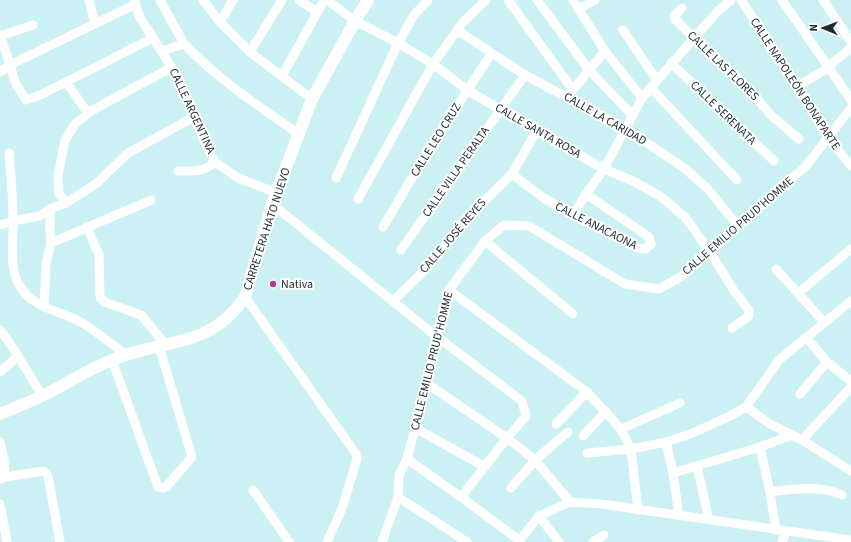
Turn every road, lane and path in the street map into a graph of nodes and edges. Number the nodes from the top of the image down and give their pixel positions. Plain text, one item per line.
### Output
1 (89, 0) edge
2 (160, 0) edge
3 (203, 0) edge
4 (233, 0) edge
5 (282, 0) edge
6 (299, 0) edge
7 (326, 0) edge
8 (368, 0) edge
9 (428, 0) edge
10 (486, 0) edge
11 (508, 0) edge
12 (537, 0) edge
13 (573, 0) edge
14 (595, 0) edge
15 (731, 0) edge
16 (740, 0) edge
17 (782, 0) edge
18 (823, 0) edge
19 (135, 2) edge
20 (682, 8) dead end
21 (579, 9) junction
22 (317, 12) junction
23 (355, 21) junction
24 (220, 22) junction
25 (95, 24) junction
26 (33, 25) dead end
27 (457, 30) junction
28 (623, 30) dead end
29 (0, 35) edge
30 (153, 38) junction
31 (694, 38) junction
32 (851, 42) edge
33 (398, 43) junction
34 (184, 44) junction
35 (851, 48) edge
36 (162, 51) junction
37 (605, 51) junction
38 (250, 52) junction
39 (491, 54) junction
40 (672, 63) junction
41 (433, 64) junction
42 (10, 65) junction
43 (828, 66) junction
44 (172, 67) junction
45 (588, 70) junction
46 (0, 72) edge
47 (525, 75) junction
48 (282, 76) junction
49 (657, 80) junction
50 (66, 82) junction
51 (798, 86) junction
52 (651, 88) junction
53 (467, 90) junction
54 (573, 90) junction
55 (566, 97) junction
56 (642, 98) junction
57 (312, 99) junction
58 (851, 107) edge
59 (501, 110) junction
60 (88, 113) junction
61 (632, 116) junction
62 (194, 117) junction
63 (626, 129) junction
64 (537, 130) junction
65 (299, 134) junction
66 (828, 138) junction
67 (799, 139) dead end
68 (10, 153) dead end
69 (774, 161) dead end
70 (215, 162) junction
71 (851, 166) edge
72 (604, 169) junction
73 (178, 171) dead end
74 (512, 174) junction
75 (336, 178) dead end
76 (737, 180) dead end
77 (586, 194) junction
78 (275, 199) junction
79 (358, 199) dead end
80 (151, 200) dead end
81 (66, 203) junction
82 (50, 209) junction
83 (573, 216) junction
84 (13, 221) junction
85 (0, 225) edge
86 (383, 226) dead end
87 (738, 226) junction
88 (87, 227) junction
89 (484, 241) junction
90 (51, 243) junction
91 (851, 249) edge
92 (401, 250) dead end
93 (710, 252) junction
94 (776, 269) dead end
95 (449, 290) junction
96 (798, 293) junction
97 (245, 297) junction
98 (393, 301) junction
99 (851, 301) edge
100 (44, 306) junction
101 (573, 314) dead end
102 (824, 322) junction
103 (732, 328) dead end
104 (0, 330) edge
105 (436, 336) junction
106 (806, 337) junction
107 (162, 346) junction
108 (126, 355) junction
109 (18, 356) junction
110 (112, 360) junction
111 (827, 362) junction
112 (0, 372) edge
113 (851, 381) edge
114 (426, 383) junction
115 (851, 387) edge
116 (587, 392) junction
117 (800, 394) dead end
118 (42, 396) junction
119 (680, 403) dead end
120 (746, 407) junction
121 (606, 411) junction
122 (0, 414) edge
123 (556, 424) dead end
124 (415, 428) junction
125 (621, 429) junction
126 (568, 432) dead end
127 (583, 436) dead end
128 (792, 436) junction
129 (507, 438) junction
130 (802, 440) junction
131 (0, 442) edge
132 (666, 442) junction
133 (760, 447) junction
134 (631, 449) junction
135 (587, 453) dead end
136 (407, 459) junction
137 (535, 460) junction
138 (697, 466) junction
139 (485, 467) junction
140 (851, 471) edge
141 (673, 473) junction
142 (3, 478) edge
143 (511, 488) dead end
144 (253, 490) dead end
145 (770, 492) junction
146 (842, 495) dead end
147 (398, 497) junction
148 (462, 497) junction
149 (570, 502) junction
150 (0, 504) edge
151 (638, 510) junction
152 (539, 516) junction
153 (679, 516) junction
154 (709, 520) junction
155 (776, 530) junction
156 (786, 531) junction
157 (604, 535) dead end
158 (821, 539) edge
159 (385, 541) edge
160 (518, 541) edge
161 (851, 541) edge
162 (7, 542) edge
163 (60, 542) edge
164 (288, 542) edge
165 (326, 542) edge
166 (467, 542) edge
167 (558, 542) edge
168 (593, 542) edge
169 (782, 542) edge

1 - 25 street
2 - 34 street
3 - 24 street
4 - 24 street
5 - 38 street
6 - 22 street
7 - 22 street
7 - 23 street, CALLE SANTA ROSA
8 - 23 main road, CARRETERA HATO NUEVO
9 - 33 street
10 - 27 street
11 - 54 street
12 - 45 street
13 - 21 street
14 - 21 street
15 - 31 street
16 - 51 street, CALLE NAPOLEÓN BONAPARTE
17 - 43 street
18 - 32 street
19 - 25 street
19 - 30 street, CALLE ARGENTINA
20 - 31 street, CALLE LAS FLORES
21 - 37 street
22 - 48 street
23 - 33 street, CALLE SANTA ROSA
23 - 57 main road, CARRETERA HATO NUEVO
24 - 38 street
25 - 42 street
26 - 29 street
27 - 39 street, CALLE LA CARIDAD
27 - 41 street
28 - 49 street
29 - 42 street
30 - 36 street, CALLE ARGENTINA
30 - 50 street
31 - 40 street
31 - 67 street, CALLE LAS FLORES
33 - 41 street, CALLE SANTA ROSA
33 - 75 street
34 - 36 street
34 - 65 street
35 - 43 street
36 - 44 street, CALLE ARGENTINA
37 - 45 street
37 - 56 street
38 - 48 street
39 - 47 street, CALLE LA CARIDAD
39 - 53 street, CALLE LEO CRUZ
40 - 49 street
40 - 69 street, CALLE SERENATA
41 - 53 street, CALLE SANTA ROSA
41 - 79 street
42 - 46 street
42 - 50 street
43 - 51 street
43 - 58 street
44 - 60 street
44 - 62 street, CALLE ARGENTINA
45 - 54 street
45 - 61 street
47 - 55 street, CALLE LA CARIDAD
47 - 59 street, CALLE VILLA PERALTA
48 - 57 street
49 - 52 street
50 - 60 street
51 - 66 street, CALLE NAPOLEÓN BONAPARTE
52 - 56 street
52 - 76 street
53 - 59 street, CALLE SANTA ROSA
53 - 86 street, CALLE LEO CRUZ
54 - 55 street
55 - 63 street, CALLE LA CARIDAD
56 - 61 street
57 - 65 main road, CARRETERA HATO NUEVO
58 - 66 street, CALLE EMILIO PRUD'HOMME
59 - 64 street, CALLE SANTA ROSA
59 - 92 street, CALLE VILLA PERALTA
60 - 81 street
61 - 63 street
62 - 70 street, CALLE ARGENTINA
62 - 81 street
63 - 72 street
63 - 87 street, CALLE LA CARIDAD
64 - 72 street, CALLE SANTA ROSA
64 - 74 street, CALLE JOSÉ REYES
65 - 78 main road, CARRETERA HATO NUEVO
66 - 71 street, CALLE NAPOLEÓN BONAPARTE
66 - 87 street, CALLE EMILIO PRUD'HOMME
68 - 84 street
70 - 73 street
70 - 78 street, CALLE ARGENTINA
72 - 77 street
72 - 93 street, CALLE SANTA ROSA
74 - 83 street, CALLE ANACAONA
74 - 98 street, CALLE JOSÉ REYES
77 - 83 street
77 - 83 street, CALLE ANACAONA
78 - 97 main road, CARRETERA HATO NUEVO
78 - 98 street, CALLE ARGENTINA
80 - 88 street
81 - 82 street
82 - 84 street
82 - 90 street
84 - 85 street
84 - 100 street
87 - 93 street, CALLE EMILIO PRUD'HOMME
88 - 90 street
88 - 107 street
89 - 93 street, CALLE EMILIO PRUD'HOMME
89 - 95 street, CALLE EMILIO PRUD'HOMME
89 - 101 street
90 - 100 street
91 - 96 street
93 - 103 street, CALLE SANTA ROSA
94 - 96 street
95 - 105 street, CALLE EMILIO PRUD'HOMME
95 - 116 street
96 - 102 street
97 - 107 main road, CARRETERA HATO NUEVO
97 - 165 street
98 - 105 street, CALLE ARGENTINA
99 - 102 street
100 - 108 street
102 - 106 street
104 - 109 street
105 - 114 street, CALLE EMILIO PRUD'HOMME
105 - 129 street, CALLE ARGENTINA
106 - 111 street
106 - 120 street
107 - 108 main road, CARRETERA HATO NUEVO
107 - 110 street
108 - 110 main road, CARRETERA HATO NUEVO
109 - 112 street
109 - 118 street
110 - 118 main road, CARRETERA HATO NUEVO
111 - 113 street
111 - 117 street
114 - 124 street, CALLE EMILIO PRUD'HOMME
114 - 129 street
115 - 130 street
116 - 121 street
116 - 123 street
118 - 122 main road, CARRETERA HATO NUEVO
119 - 125 street
120 - 128 street
120 - 132 street
121 - 125 street
121 - 127 street
124 - 136 street, CALLE EMILIO PRUD'HOMME
124 - 139 street
125 - 134 street
126 - 137 street
128 - 130 street
128 - 133 street
129 - 137 street
129 - 139 street
130 - 140 street
131 - 142 street
132 - 134 street
132 - 141 street
133 - 138 street
133 - 145 street
134 - 135 street
134 - 151 street
136 - 147 street, CALLE EMILIO PRUD'HOMME
136 - 148 street
137 - 143 street
137 - 149 street
138 - 141 street
138 - 154 street
139 - 148 street
141 - 153 street
142 - 163 street
144 - 164 street
145 - 146 street
145 - 155 street
147 - 159 street, CALLE EMILIO PRUD'HOMME
147 - 166 street
148 - 160 street
149 - 151 street
149 - 152 street
150 - 162 street
151 - 153 street
152 - 160 street
152 - 167 street
153 - 154 street
154 - 155 street
155 - 156 street
156 - 158 street
156 - 169 street
157 - 168 street
158 - 161 street

